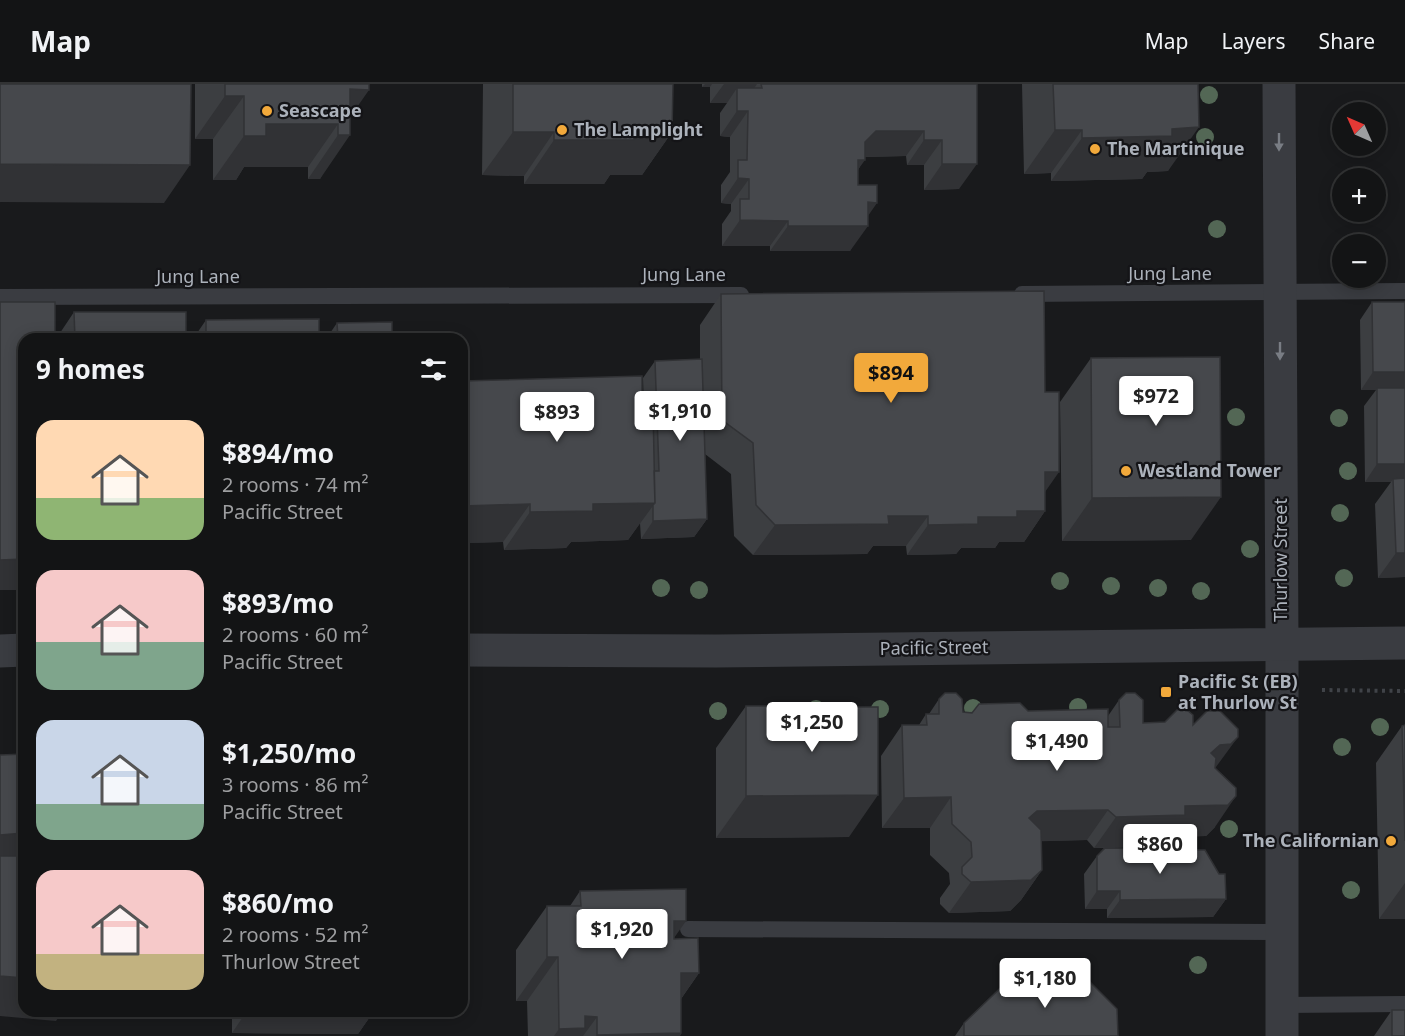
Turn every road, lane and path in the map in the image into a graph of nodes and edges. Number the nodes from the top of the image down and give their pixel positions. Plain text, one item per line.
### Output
1 (1279, 84) edge
2 (1405, 291) edge
3 (1280, 293) junction
4 (1003, 294) edge
5 (755, 295) edge
6 (0, 297) edge
7 (1282, 643) junction
8 (1405, 643) edge
9 (18, 650) edge
10 (468, 650) edge
11 (0, 651) edge
12 (1405, 690) edge
13 (1327, 691) dead end
14 (688, 929) edge
15 (1282, 932) junction
16 (1405, 1004) edge
17 (1282, 1021) edge

1 -> 3 street, Thurlow Street
2 - 3 lane, Jung Lane
3 - 4 lane, Jung Lane
3 -> 7 street, Thurlow Street
5 - 6 lane, Jung Lane
7 - 8 street, Pacific Street
7 - 10 street, Pacific Street
7 - 15 street, Thurlow Street
9 - 11 street
12 - 13 path
14 - 15 lane
15 - 17 street, Thurlow Street
16 - 17 lane

